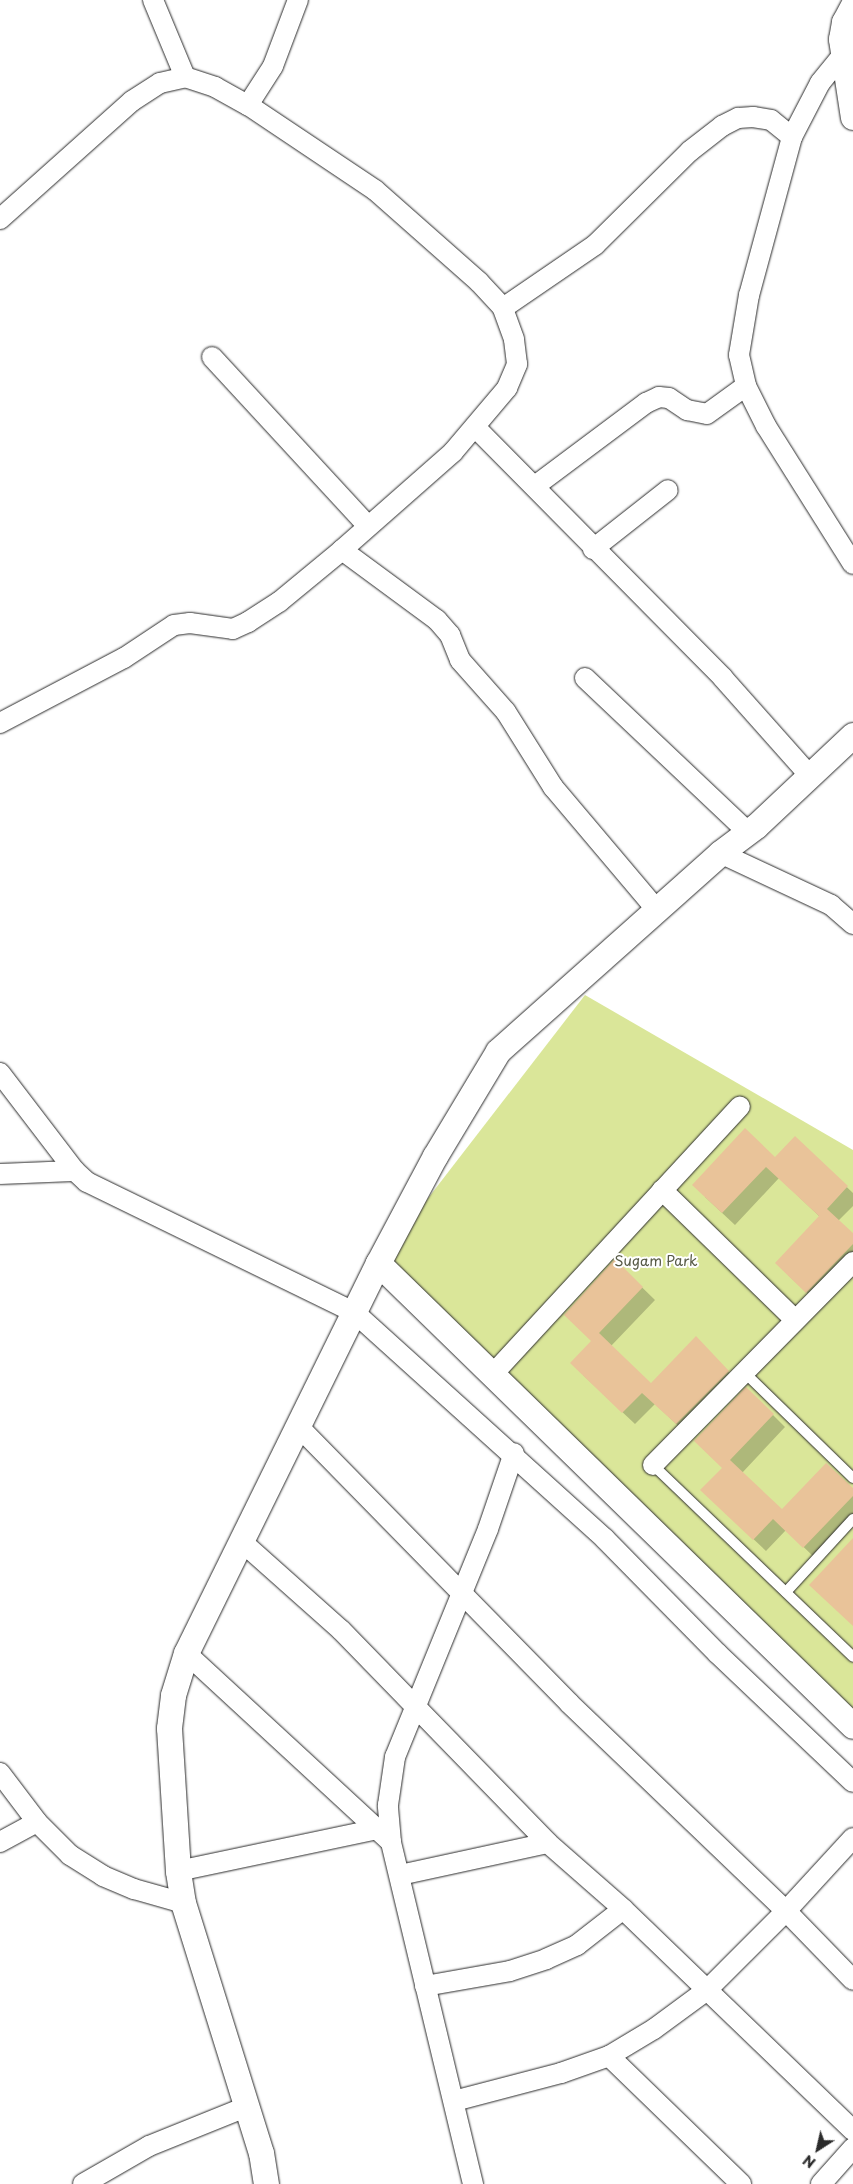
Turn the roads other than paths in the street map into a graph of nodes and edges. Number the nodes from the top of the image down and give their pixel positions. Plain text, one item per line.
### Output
1 (153, 0) edge
2 (298, 0) edge
3 (853, 5) edge
4 (841, 56) junction
5 (185, 77) junction
6 (248, 105) junction
7 (853, 117) edge
8 (792, 137) junction
9 (0, 219) edge
10 (503, 308) junction
11 (212, 357) dead end
12 (746, 386) junction
13 (475, 427) junction
14 (535, 486) junction
15 (668, 490) dead end
16 (368, 526) junction
17 (593, 549) junction
18 (342, 550) junction
19 (853, 564) edge
20 (585, 678) dead end
21 (0, 724) edge
22 (853, 735) edge
23 (809, 775) junction
24 (748, 832) junction
25 (720, 853) junction
26 (657, 910) junction
27 (853, 924) edge
28 (0, 1073) edge
29 (740, 1106) dead end
30 (75, 1171) junction
31 (0, 1174) edge
32 (662, 1190) junction
33 (853, 1262) edge
34 (378, 1263) junction
35 (355, 1312) junction
36 (795, 1320) junction
37 (744, 1372) junction
38 (493, 1374) junction
39 (298, 1426) junction
40 (514, 1453) junction
41 (653, 1465) joint
42 (853, 1478) edge
43 (853, 1519) edge
44 (241, 1541) junction
45 (463, 1592) junction
46 (786, 1592) junction
47 (186, 1653) junction
48 (853, 1657) edge
49 (413, 1706) junction
50 (853, 1726) edge
51 (0, 1773) edge
52 (853, 1782) edge
53 (36, 1822) junction
54 (385, 1835) junction
55 (853, 1838) edge
56 (0, 1842) edge
57 (548, 1843) junction
58 (178, 1871) junction
59 (400, 1875) junction
60 (183, 1902) junction
61 (623, 1909) junction
62 (786, 1911) junction
63 (853, 1980) edge
64 (426, 1986) junction
65 (706, 1990) junction
66 (609, 2056) junction
67 (454, 2101) junction
68 (246, 2107) junction
69 (853, 2130) edge
70 (853, 2148) edge
71 (89, 2182) edge
72 (266, 2184) edge
73 (473, 2184) edge
74 (741, 2184) edge
75 (821, 2184) edge

1 - 5 street
2 - 6 street
3 - 4 street
4 - 7 street
4 - 8 street
5 - 6 street
5 - 9 street
6 - 10 street
8 - 10 street
8 - 12 street
10 - 13 street
11 - 16 street
12 - 14 street
12 - 19 street
13 - 14 street
13 - 16 street
14 - 17 street
15 - 17 street
16 - 18 street
17 - 23 street
18 - 21 street
18 - 26 street
20 - 24 street
22 - 23 street
23 - 24 street
24 - 25 street
25 - 26 street
25 - 27 street
26 - 34 street
28 - 30 street
29 - 32 street
30 - 31 street
30 - 35 street
32 - 36 street
32 - 38 street
33 - 36 street
34 - 35 street
34 - 38 street
35 - 39 street
35 - 40 street
36 - 37 street
37 - 41 street
37 - 42 lane
38 - 50 street
39 - 44 street
39 - 45 street
40 - 45 street
40 - 52 street
41 - 46 lane
43 - 46 lane
44 - 47 street
44 - 49 street
45 - 49 street
45 - 62 street
46 - 48 lane
47 - 54 street
47 - 58 street
49 - 54 street
49 - 57 street
51 - 53 street
53 - 56 street
53 - 60 street
54 - 58 street
54 - 59 street
55 - 62 street
57 - 59 street
57 - 61 street
58 - 60 street
59 - 64 street
60 - 68 street
61 - 64 street
61 - 65 street
62 - 63 street
62 - 65 street
64 - 67 street
65 - 66 street
65 - 69 street
66 - 67 street
66 - 74 street
67 - 73 street
68 - 71 street
68 - 72 street
70 - 75 street

